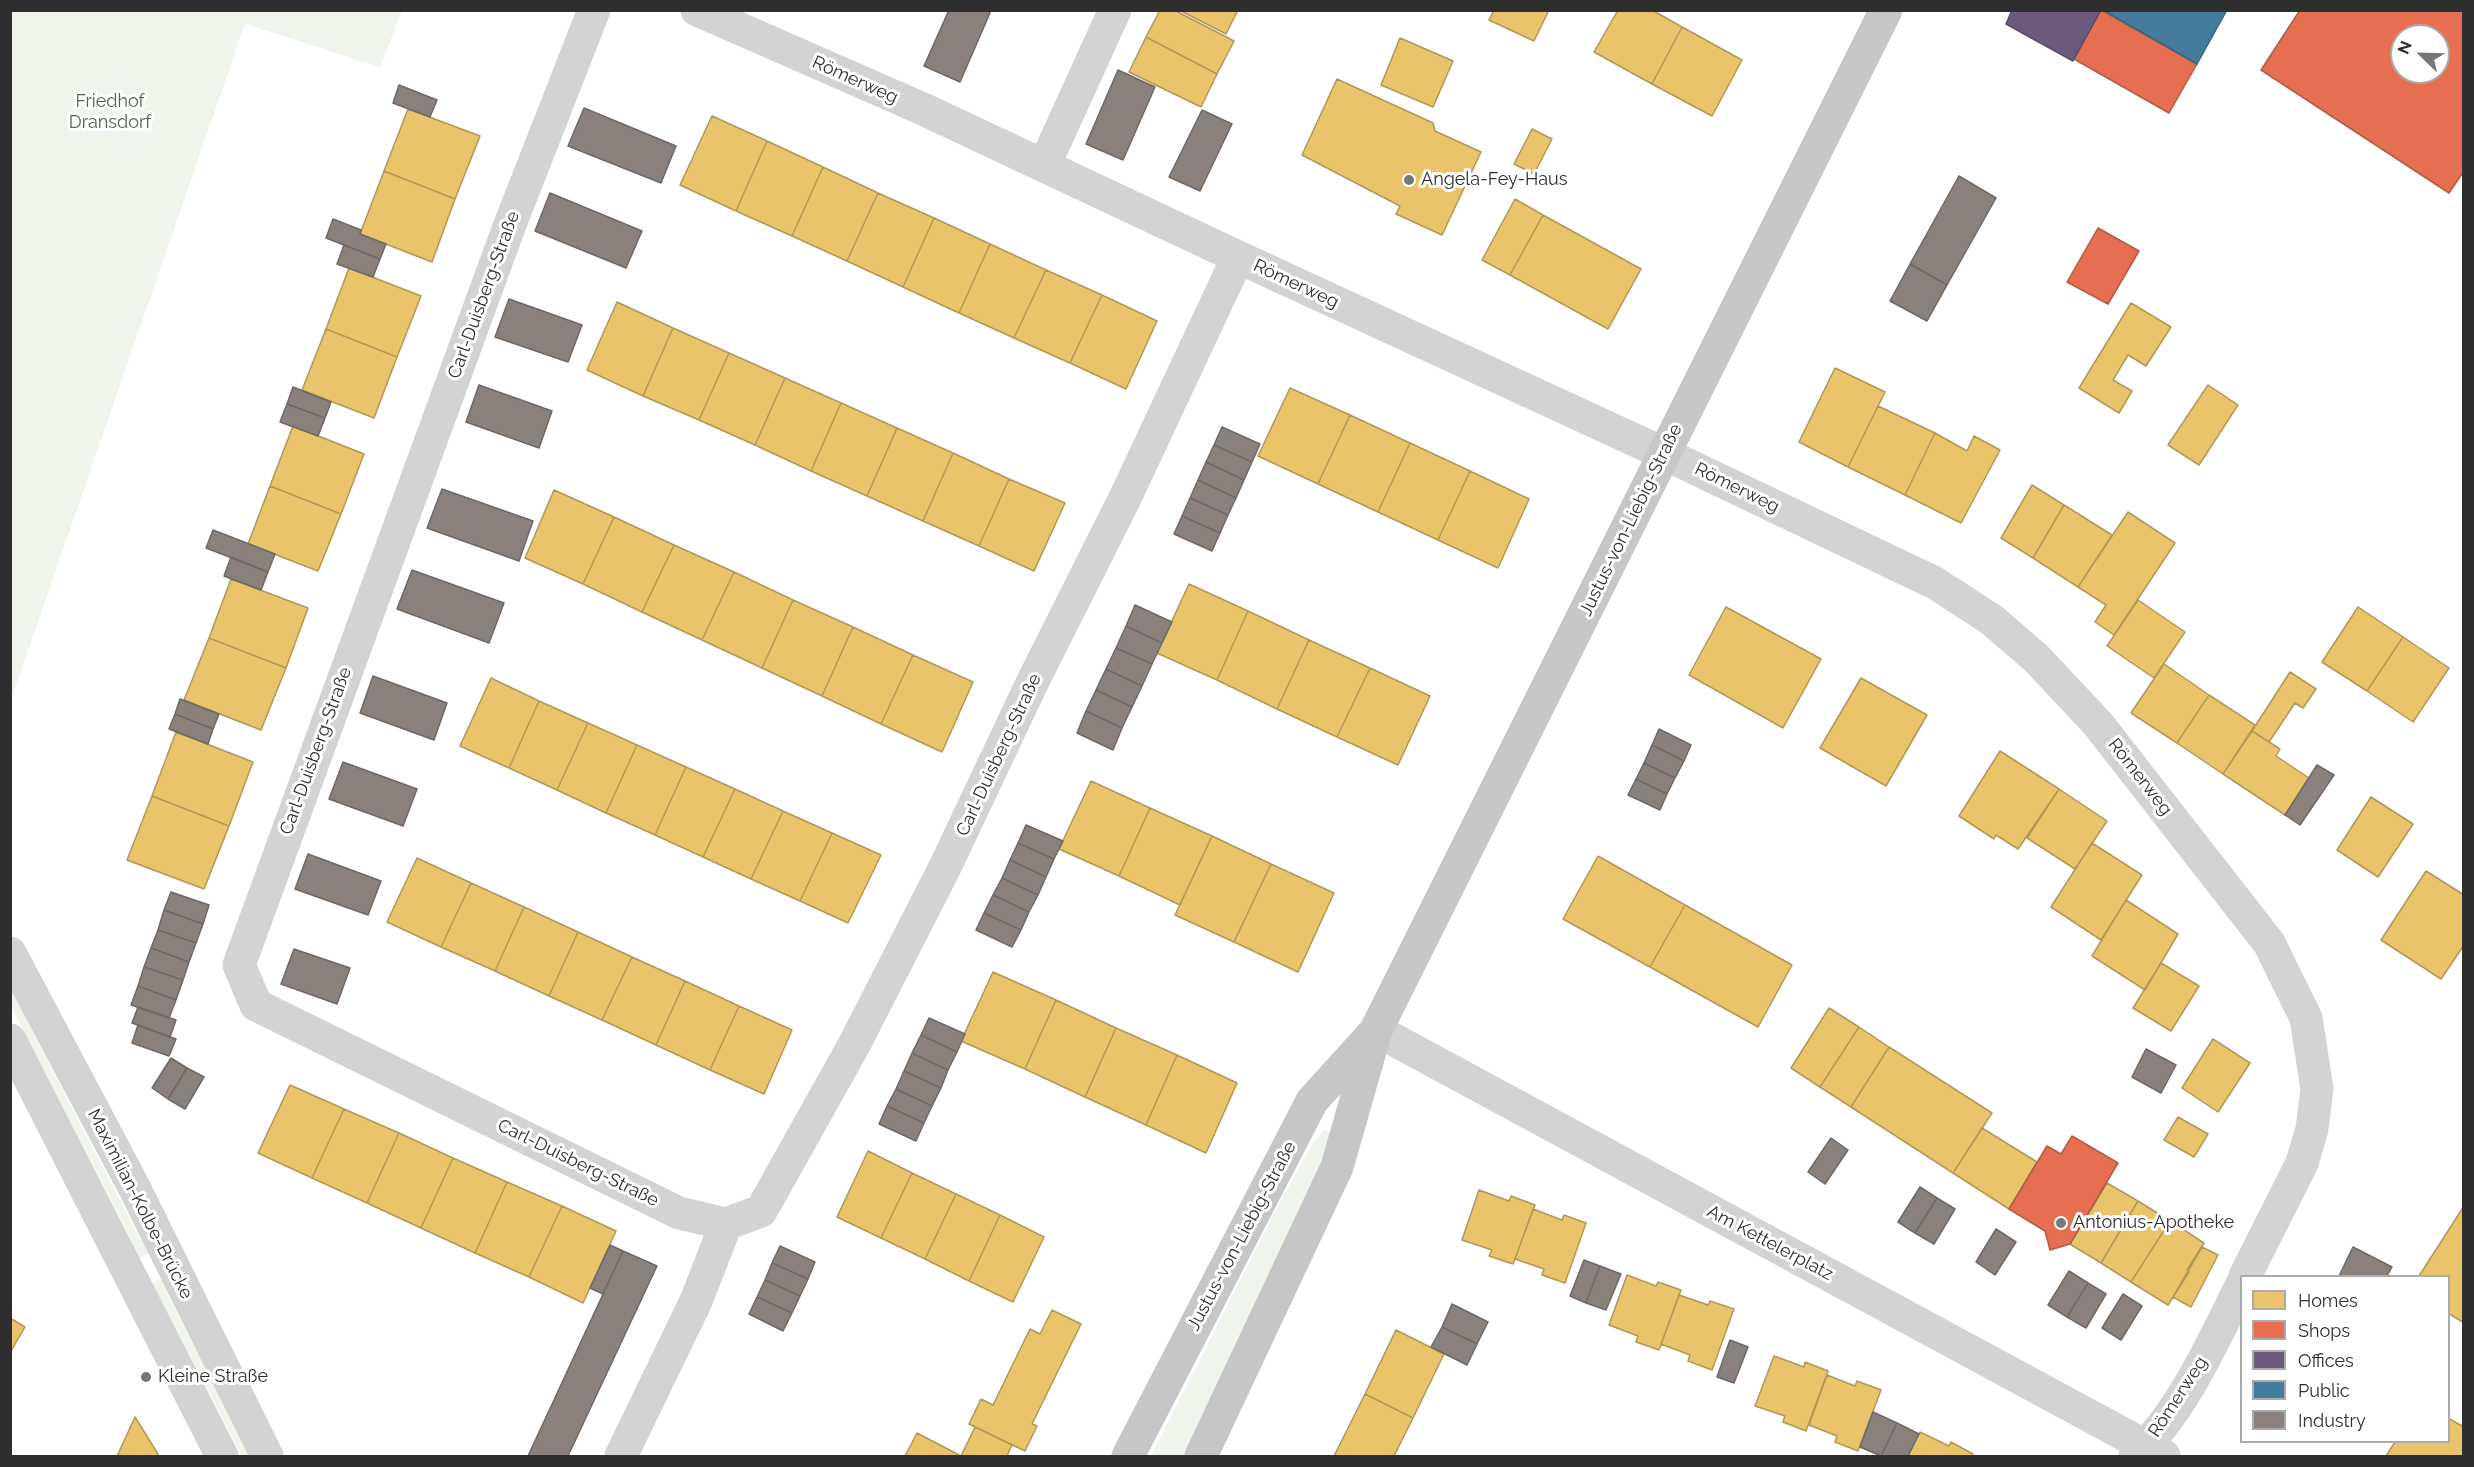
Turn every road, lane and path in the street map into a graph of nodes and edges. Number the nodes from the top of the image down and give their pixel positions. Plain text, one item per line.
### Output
1 (594, 10) edge
2 (697, 10) edge
3 (1115, 10) edge
4 (1886, 10) edge
5 (1044, 166) junction
6 (1238, 257) junction
7 (1665, 453) junction
8 (10, 953) edge
9 (1376, 1030) junction
10 (10, 1040) edge
11 (726, 1224) junction
12 (2246, 1275) edge
13 (2240, 1286) edge
14 (2148, 1453) edge
15 (222, 1456) edge
16 (267, 1456) edge
17 (621, 1456) edge
18 (1128, 1456) edge
19 (1201, 1456) edge

1 - 11 street, Carl-Duisberg-Straße
2 - 5 street, Römerweg
3 - 5 street
4 - 7 main road, Justus-von-Liebig-Straße
5 - 6 street, Römerweg
6 - 7 street, Römerweg
6 - 11 street, Carl-Duisberg-Straße
7 - 9 main road, Justus-von-Liebig-Straße
7 - 12 street, Römerweg
8 - 16 street, Maximilian-Kolbe-Brücke
9 - 14 street, Am Kettelerplatz
9 - 18 main road, Justus-von-Liebig-Straße
9 - 19 main road, Justus-von-Liebig-Straße
10 - 15 street
11 - 17 street
13 - 14 street, Römerweg

